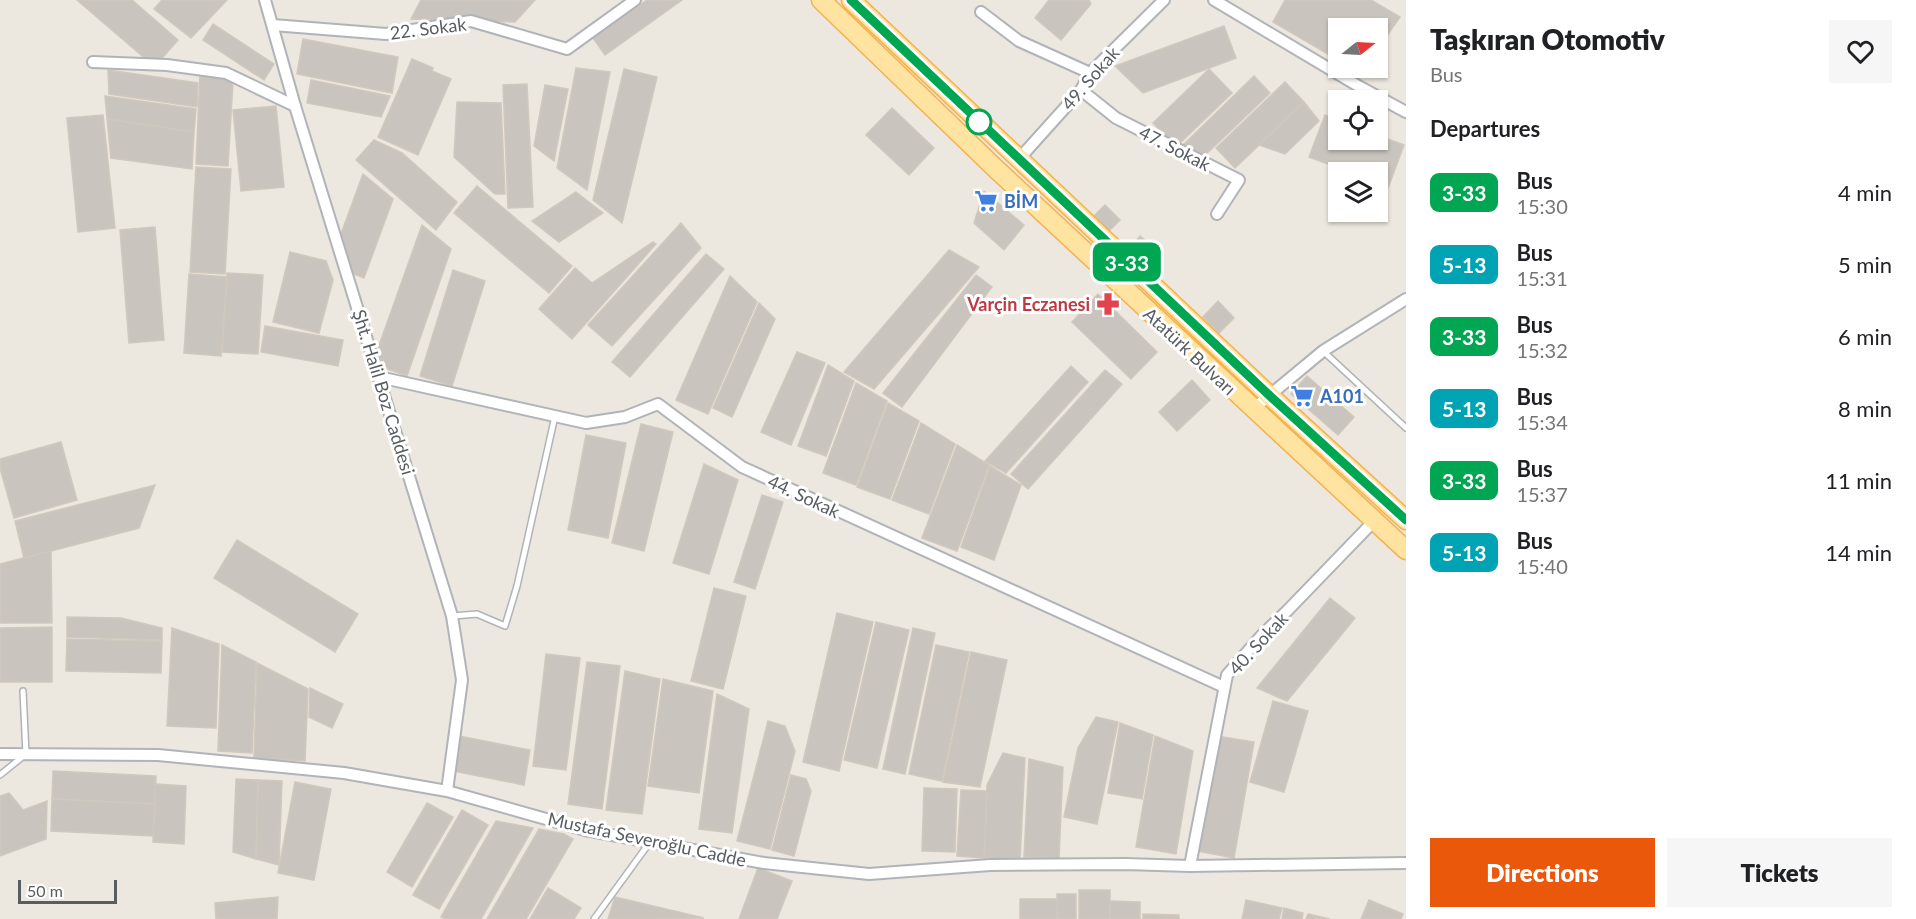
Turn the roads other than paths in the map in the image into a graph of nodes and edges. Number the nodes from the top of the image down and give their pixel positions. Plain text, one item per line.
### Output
1 (265, 0) edge
2 (635, 0) edge
3 (820, 0) edge
4 (851, 0) edge
5 (1164, 0) edge
6 (1214, 0) edge
7 (981, 12) dead end
8 (273, 25) junction
9 (93, 62) dead end
10 (1090, 73) junction
11 (1081, 90) junction
12 (295, 106) junction
13 (1406, 112) edge
14 (1019, 159) junction
15 (1217, 214) dead end
16 (1406, 299) edge
17 (1323, 351) junction
18 (379, 377) junction
19 (1270, 396) junction
20 (1253, 409) junction
21 (555, 416) junction
22 (1406, 428) edge
23 (1374, 520) junction
24 (1406, 520) edge
25 (1406, 550) edge
26 (452, 616) junction
27 (1224, 687) junction
28 (23, 691) dead end
29 (0, 754) edge
30 (26, 754) junction
31 (0, 775) edge
32 (447, 791) junction
33 (650, 842) junction
34 (1406, 863) edge
35 (1190, 866) junction
36 (594, 919) edge

1 - 8 street, Şht. Halil Boz Caddesi
2 - 8 street, 22. Sokak
3 - 20 main road, Atatürk Bulvarı
4 - 14 main road, Atatürk Bulvarı
5 - 10 street, 49. Sokak
6 - 13 street
7 - 10 street
8 - 12 street, Şht. Halil Boz Caddesi
9 - 12 street
10 - 11 street, 49. Sokak
11 - 14 street, 49. Sokak
11 - 15 street, 47. Sokak
12 - 18 street, Şht. Halil Boz Caddesi
14 - 19 main road, Atatürk Bulvarı
16 - 17 street
17 - 19 street
17 - 22 lane
18 - 21 street, 44. Sokak
18 - 26 street, Şht. Halil Boz Caddesi
19 - 20 street
19 - 24 main road, Atatürk Bulvarı
20 - 23 main road, Atatürk Bulvarı
21 - 26 lane
21 - 27 street, 44. Sokak
23 - 25 main road, Atatürk Bulvarı
23 - 27 street, 40. Sokak
26 - 32 street, Şht. Halil Boz Caddesi
27 - 35 street, 40. Sokak
28 - 30 lane
29 - 30 street, Mustafa Severoğlu Cadde
30 - 31 lane
30 - 32 street, Mustafa Severoğlu Cadde
32 - 33 street, Mustafa Severoğlu Cadde
33 - 35 street, Mustafa Severoğlu Cadde
33 - 36 lane
34 - 35 street, Mustafa Severoğlu Cadde

